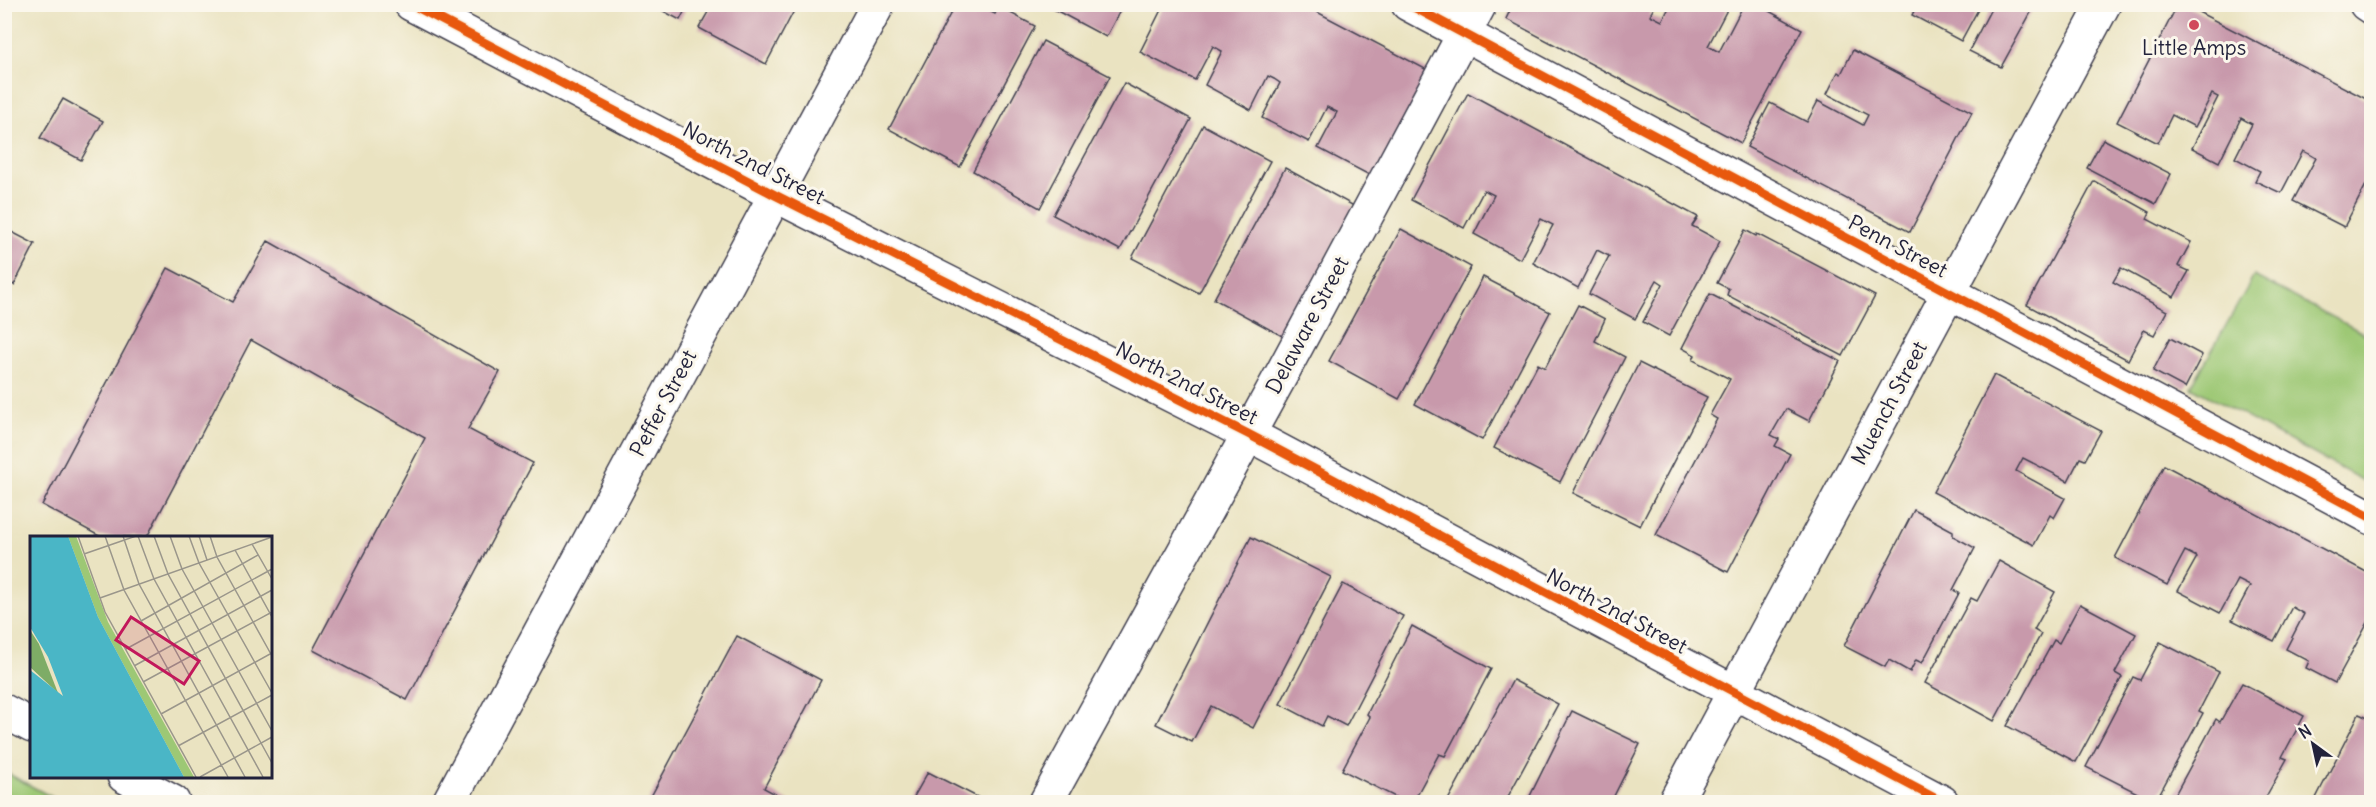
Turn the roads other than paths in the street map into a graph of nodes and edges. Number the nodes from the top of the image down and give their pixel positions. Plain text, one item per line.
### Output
1 (411, 4) edge
2 (878, 4) edge
3 (1408, 4) edge
4 (1479, 4) edge
5 (2104, 4) edge
6 (2366, 4) edge
7 (2372, 8) edge
8 (1464, 34) junction
9 (775, 195) junction
10 (1949, 293) junction
11 (1248, 434) junction
12 (2372, 518) edge
13 (1734, 693) junction
14 (4, 711) edge
15 (30, 725) edge
16 (126, 777) edge
17 (173, 802) edge
18 (449, 802) edge
19 (1046, 802) edge
20 (1675, 802) edge
21 (1942, 802) edge

1 - 9 street, North 2nd Street
2 - 9 street, Peffer Street
3 - 8 street, Penn Street
4 - 8 street, Delaware Street
5 - 10 street, Muench Street
6 - 7 street
8 - 10 street, Penn Street
8 - 11 street, Delaware Street
9 - 11 street, North 2nd Street
9 - 18 street, Peffer Street
10 - 12 street, Penn Street
10 - 13 street, Muench Street
11 - 13 street, North 2nd Street
11 - 19 street, Delaware Street
13 - 20 street, Muench Street
13 - 21 street, North 2nd Street
14 - 15 street
16 - 17 street

